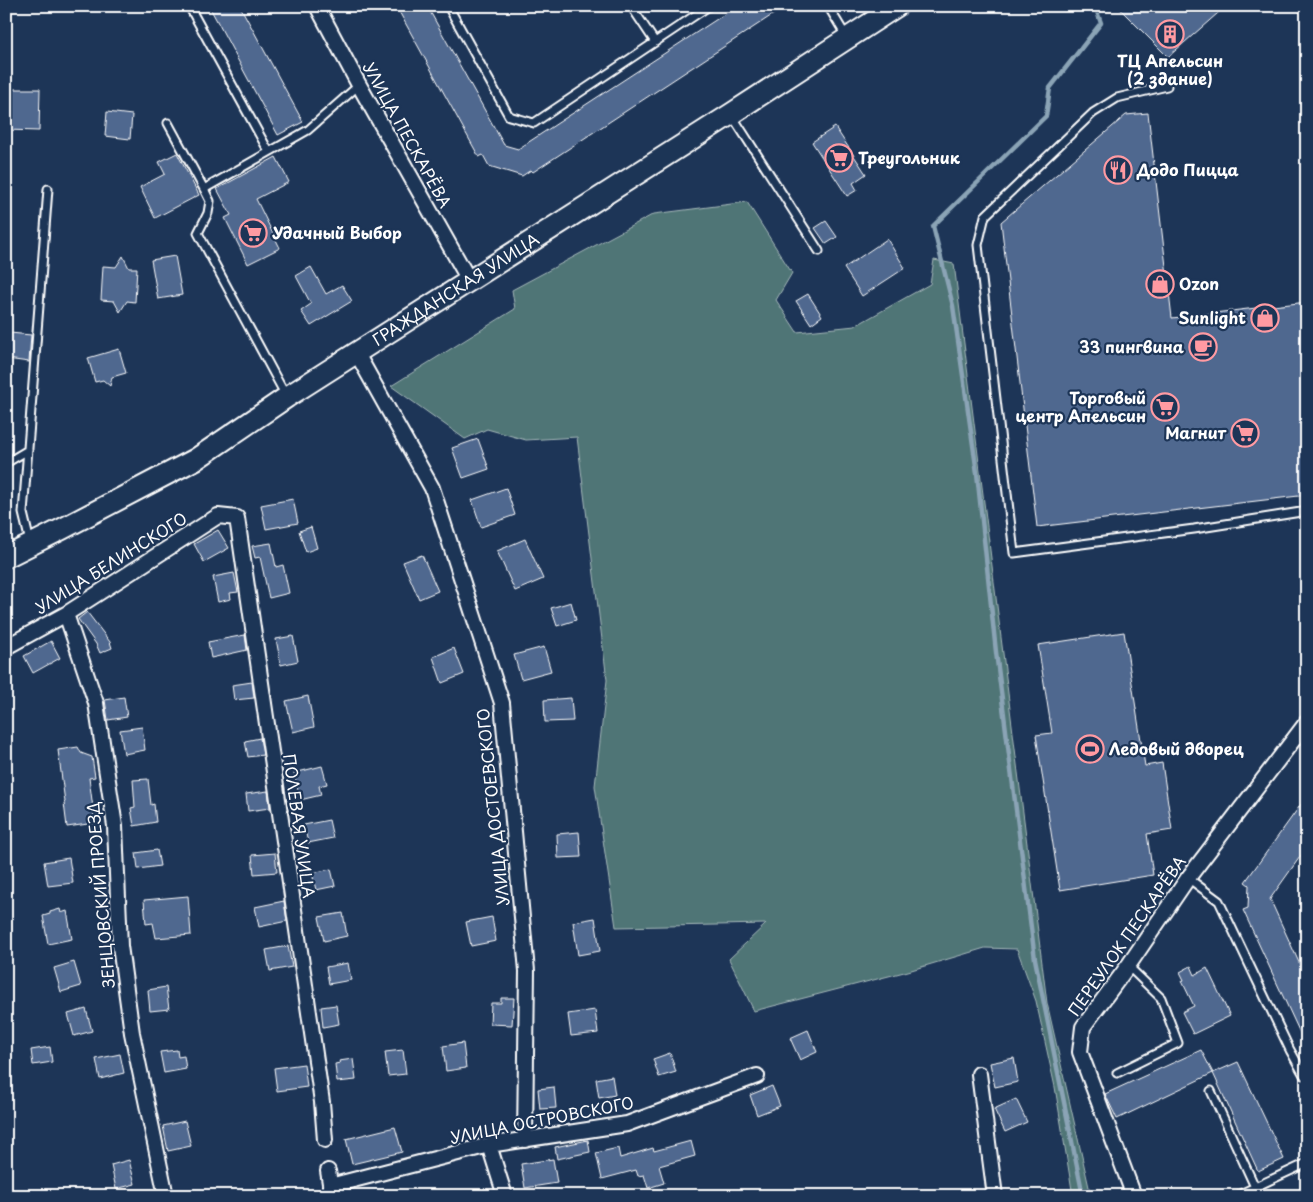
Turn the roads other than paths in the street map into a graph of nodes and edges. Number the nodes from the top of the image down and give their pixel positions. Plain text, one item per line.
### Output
1 (189, 6) edge
2 (317, 6) edge
3 (448, 6) edge
4 (631, 6) edge
5 (709, 6) edge
6 (828, 6) edge
7 (897, 6) edge
8 (847, 38) junction
9 (655, 42) junction
10 (359, 85) junction
11 (1167, 86) dead end
12 (731, 114) junction
13 (168, 123) dead end
14 (269, 152) junction
15 (48, 188) dead end
16 (204, 189) junction
17 (818, 251) dead end
18 (469, 280) junction
19 (356, 352) junction
20 (287, 397) junction
21 (28, 450) junction
22 (6, 463) edge
23 (1307, 511) edge
24 (237, 518) joint
25 (30, 545) junction
26 (6, 557) edge
27 (66, 614) junction
28 (6, 647) edge
29 (1307, 722) edge
30 (1188, 878) junction
31 (1128, 966) junction
32 (1117, 1073) dead end
33 (979, 1074) dead end
34 (1307, 1074) edge
35 (757, 1076) dead end
36 (1211, 1092) dead end
37 (325, 1140) dead end
38 (526, 1140) junction
39 (489, 1146) junction
40 (1307, 1163) edge
41 (328, 1171) dead end
42 (1255, 1186) junction
43 (331, 1191) edge
44 (166, 1196) edge
45 (505, 1196) edge
46 (995, 1196) edge
47 (1134, 1196) edge
48 (1236, 1196) edge

1 - 14 lane
2 - 10 street, УЛИЦА ПЕСКАРЁВА
3 - 9 lane
4 - 9 lane
5 - 9 lane
6 - 8 lane
7 - 8 main road, ГРАЖДАНСКАЯ УЛИЦА
8 - 12 main road, ГРАЖДАНСКАЯ УЛИЦА
10 - 14 lane
10 - 18 street, УЛИЦА ПЕСКАРЁВА
11 - 23 lane
12 - 17 lane
12 - 18 main road, ГРАЖДАНСКАЯ УЛИЦА
13 - 16 lane
14 - 16 lane
15 - 21 lane
16 - 20 lane
18 - 19 main road, ГРАЖДАНСКАЯ УЛИЦА
19 - 20 main road, ГРАЖДАНСКАЯ УЛИЦА
19 - 38 street, УЛИЦА ДОСТОЕВСКОГО
20 - 25 main road, ГРАЖДАНСКАЯ УЛИЦА
21 - 22 lane
21 - 25 lane
24 - 27 street, УЛИЦА БЕЛИНСКОГО
24 - 37 street, ПОЛЕВАЯ УЛИЦА
25 - 26 main road, ГРАЖДАНСКАЯ УЛИЦА
27 - 28 street, УЛИЦА БЕЛИНСКОГО
27 - 44 street, ЗЕНЦОВСКИЙ ПРОЕЗД
29 - 30 street, ПЕРЕУЛОК ПЕСКАРЁВА
30 - 31 street, ПЕРЕУЛОК ПЕСКАРЁВА
30 - 34 lane
31 - 32 lane
31 - 47 street, ПЕРЕУЛОК ПЕСКАРЁВА
33 - 46 street
35 - 38 street, УЛИЦА ОСТРОВСКОГО
36 - 42 lane
38 - 39 street, УЛИЦА ОСТРОВСКОГО
39 - 43 street, УЛИЦА ОСТРОВСКОГО
39 - 45 street
40 - 42 lane
41 - 43 street
42 - 48 lane

